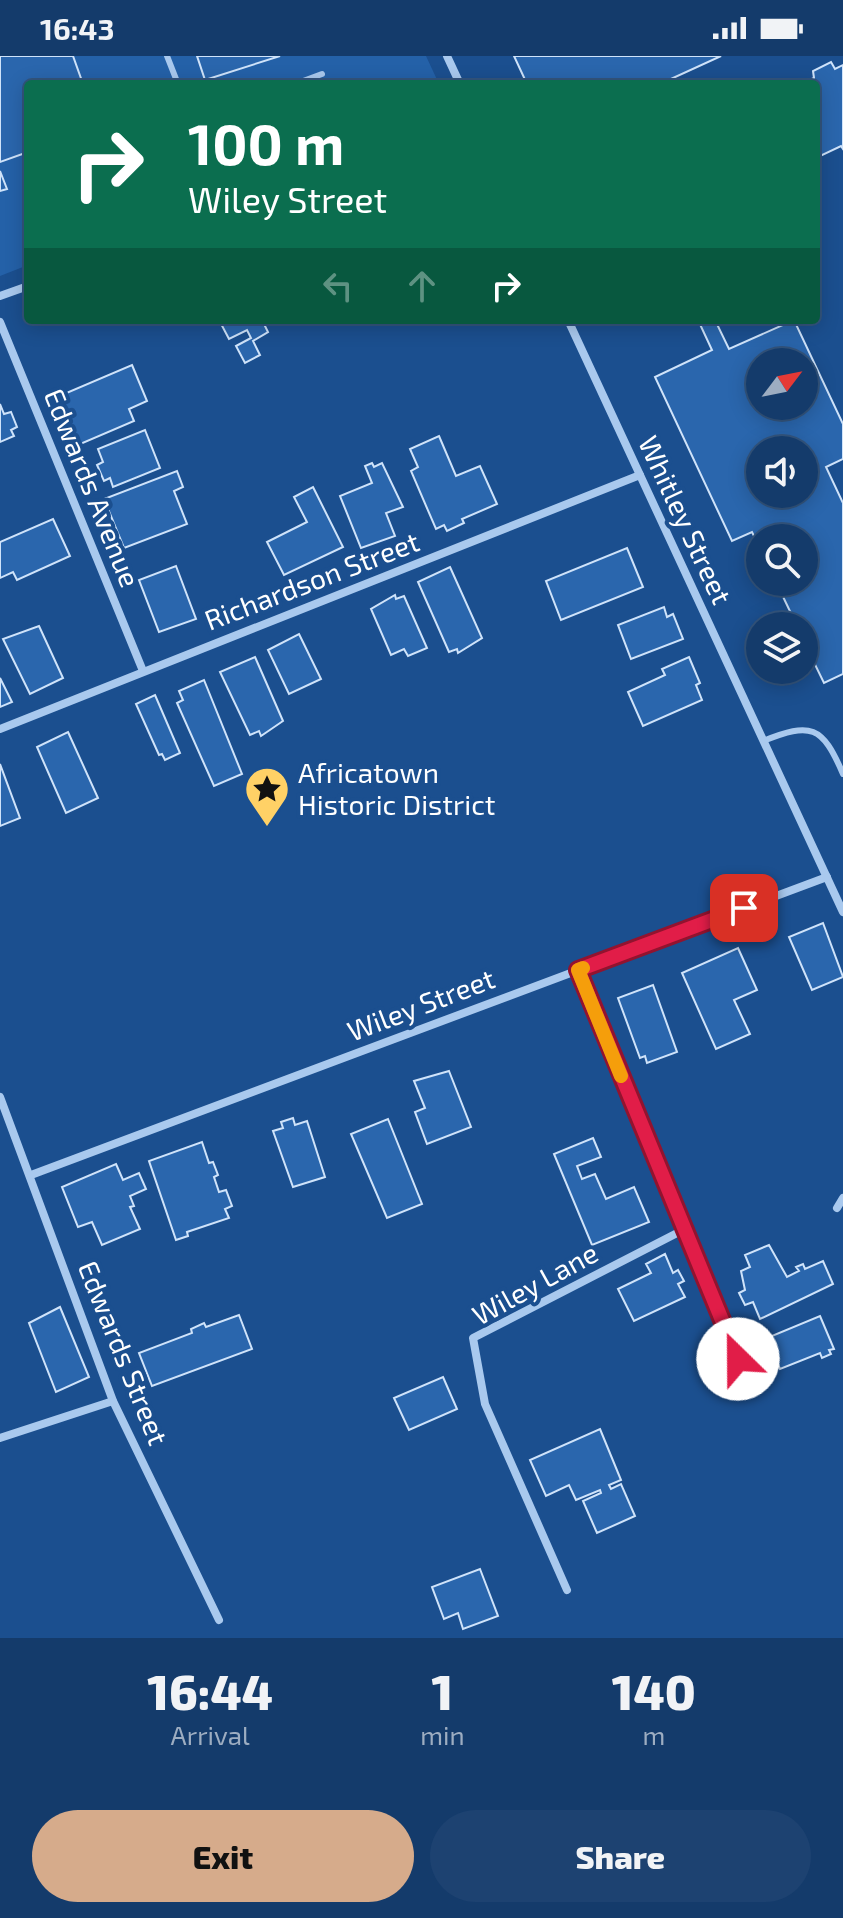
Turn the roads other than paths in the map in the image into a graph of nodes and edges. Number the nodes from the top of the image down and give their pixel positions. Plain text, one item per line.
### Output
1 (167, 56) edge
2 (447, 56) edge
3 (322, 74) dead end
4 (176, 80) edge
5 (306, 80) edge
6 (458, 80) edge
7 (24, 287) edge
8 (0, 296) edge
9 (0, 322) edge
10 (570, 324) edge
11 (640, 475) junction
12 (143, 671) junction
13 (0, 729) edge
14 (763, 741) junction
15 (843, 774) edge
16 (827, 877) junction
17 (843, 912) edge
18 (578, 970) junction
19 (0, 1097) edge
20 (31, 1175) junction
21 (843, 1198) edge
22 (837, 1208) dead end
23 (683, 1230) junction
24 (738, 1359) dead end
25 (113, 1401) junction
26 (0, 1438) edge
27 (567, 1590) dead end
28 (219, 1620) dead end

1 - 4 lane
2 - 6 street
3 - 5 lane
7 - 8 street
9 - 12 street, Edwards Avenue
10 - 11 street, Whitley Street
11 - 12 street, Richardson Street
11 - 14 street, Whitley Street
12 - 13 street, Richardson Street
14 - 15 lane
14 - 16 street, Whitley Street
16 - 17 street, Whitley Street
16 - 18 street, Wiley Street
18 - 20 street, Wiley Street
18 - 23 street
19 - 20 street, Edwards Street
20 - 25 street, Edwards Street
21 - 22 street
23 - 24 street
23 - 27 street, Wiley Lane
25 - 26 street
25 - 28 street, Edwards Street

